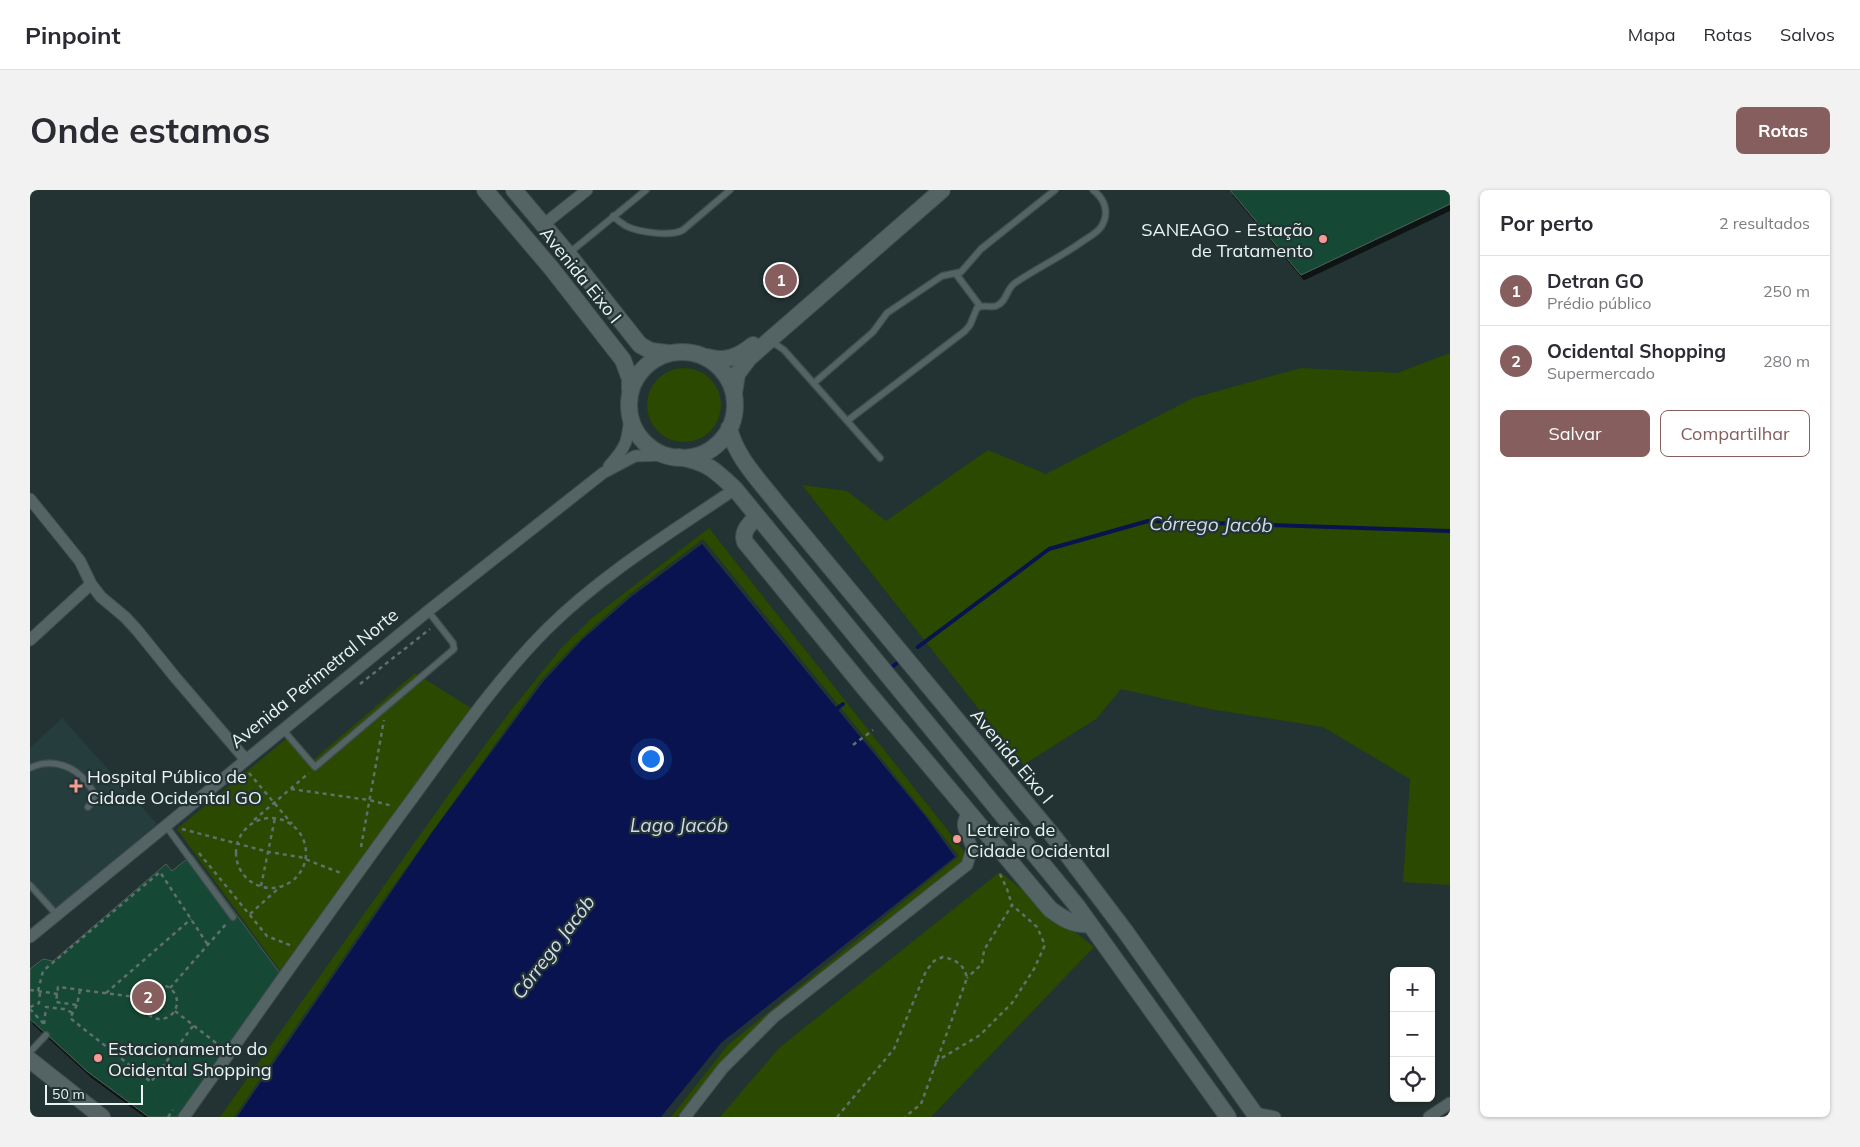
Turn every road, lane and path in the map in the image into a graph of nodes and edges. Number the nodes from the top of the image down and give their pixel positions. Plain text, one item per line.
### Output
1 (485, 190) edge
2 (514, 190) edge
3 (586, 190) edge
4 (646, 190) edge
5 (730, 190) edge
6 (942, 190) edge
7 (1055, 190) edge
8 (1093, 190) edge
9 (613, 216) junction
10 (543, 225) junction
11 (568, 254) junction
12 (956, 274) junction
13 (980, 306) junction
14 (766, 339) junction
15 (668, 353) junction
16 (703, 356) junction
17 (814, 383) junction
18 (630, 392) junction
19 (734, 395) junction
20 (630, 414) junction
21 (847, 420) junction
22 (729, 428) junction
23 (673, 456) junction
24 (880, 458) dead end
25 (603, 473) junction
26 (735, 489) junction
27 (30, 500) edge
28 (757, 516) junction
29 (92, 584) junction
30 (428, 611) junction
31 (30, 640) edge
32 (386, 707) junction
33 (873, 730) dead end
34 (284, 731) junction
35 (853, 745) dead end
36 (243, 762) junction
37 (315, 767) junction
38 (30, 768) edge
39 (291, 789) junction
40 (369, 800) junction
41 (274, 803) junction
42 (88, 806) dead end
43 (404, 809) junction
44 (969, 812) junction
45 (275, 818) junction
46 (169, 823) junction
47 (293, 826) junction
48 (247, 827) junction
49 (237, 843) junction
50 (193, 846) dead end
51 (269, 852) junction
52 (305, 860) junction
53 (995, 868) dead end
54 (355, 876) junction
55 (30, 886) edge
56 (260, 886) junction
57 (281, 886) junction
58 (1012, 905) junction
59 (250, 914) junction
60 (57, 915) junction
61 (233, 917) dead end
62 (191, 919) junction
63 (226, 924) dead end
64 (1090, 924) junction
65 (30, 937) edge
66 (208, 944) junction
67 (303, 950) junction
68 (967, 978) junction
69 (170, 988) junction
70 (30, 990) edge
71 (80, 990) junction
72 (39, 991) junction
73 (106, 993) junction
74 (58, 994) junction
75 (143, 998) junction
76 (78, 1005) junction
77 (30, 1008) edge
78 (175, 1011) junction
79 (73, 1013) junction
80 (193, 1026) junction
81 (46, 1035) dead end
82 (220, 1046) dead end
83 (30, 1052) edge
84 (30, 1060) edge
85 (935, 1062) junction
86 (1450, 1104) edge
87 (1256, 1115) edge
88 (102, 1117) edge
89 (184, 1117) edge
90 (684, 1117) edge
91 (837, 1117) edge
92 (905, 1117) edge
93 (1228, 1117) edge
94 (1275, 1117) edge
95 (1429, 1117) edge

1 - 18 main road, Avenida Eixo I
2 - 10 main road, Avenida Eixo I
3 - 10 street
4 - 9 lane
5 - 9 lane
6 - 14 main road
7 - 12 lane
8 - 13 lane
9 - 11 lane
10 - 11 main road, Avenida Eixo I
11 - 15 main road, Avenida Eixo I
12 - 13 lane
12 - 17 lane
13 - 21 lane
14 - 16 main road
14 - 17 lane
14 - 19 main road
15 - 16 main road
15 - 18 main road
16 - 19 main road
17 - 21 lane
18 - 20 main road
19 - 22 main road
20 - 23 main road
20 - 25 street, Avenida Perimetral Norte
21 - 24 lane
22 - 23 main road
22 - 87 main road, Avenida Eixo I
23 - 25 street, Avenida Perimetral Norte
23 - 26 main road
25 - 30 street, Avenida Perimetral Norte
26 - 28 main road
26 - 43 street
27 - 29 street
28 - 44 main road
28 - 64 main road
29 - 31 street
29 - 36 street
30 - 32 lane
30 - 34 street, Avenida Perimetral Norte
32 - 37 lane
32 - 40 path
33 - 35 path
34 - 36 street, Avenida Perimetral Norte
34 - 37 lane
36 - 41 path
36 - 46 street, Avenida Perimetral Norte
37 - 39 path
38 - 42 lane
39 - 40 path
39 - 41 path
40 - 43 path
40 - 54 path
41 - 47 path
41 - 48 path
43 - 54 street
44 - 64 main road
44 - 90 street
45 - 47 path
45 - 48 path
45 - 51 path
46 - 49 path
46 - 60 street, Avenida Perimetral Norte
46 - 61 lane
47 - 52 path
48 - 49 path
49 - 51 path
49 - 56 path
50 - 59 path
51 - 52 path
51 - 56 path
52 - 54 path
52 - 57 path
53 - 58 path
54 - 67 street
55 - 60 lane
56 - 57 path
57 - 59 path
58 - 68 path
58 - 85 path
59 - 67 path
60 - 65 street, Avenida Perimetral Norte
62 - 66 path
62 - 72 path
62 - 73 path
63 - 66 path
64 - 93 main road
66 - 69 path
67 - 89 street
68 - 85 path
68 - 91 path
69 - 75 path
69 - 78 path
70 - 72 path
71 - 73 path
71 - 74 path
71 - 76 path
72 - 74 path
72 - 77 path
73 - 75 path
74 - 76 path
75 - 78 path
76 - 79 path
77 - 79 path
78 - 80 path
79 - 80 path
80 - 82 path
81 - 83 lane
84 - 88 main road
85 - 92 path
86 - 95 street
87 - 94 street

